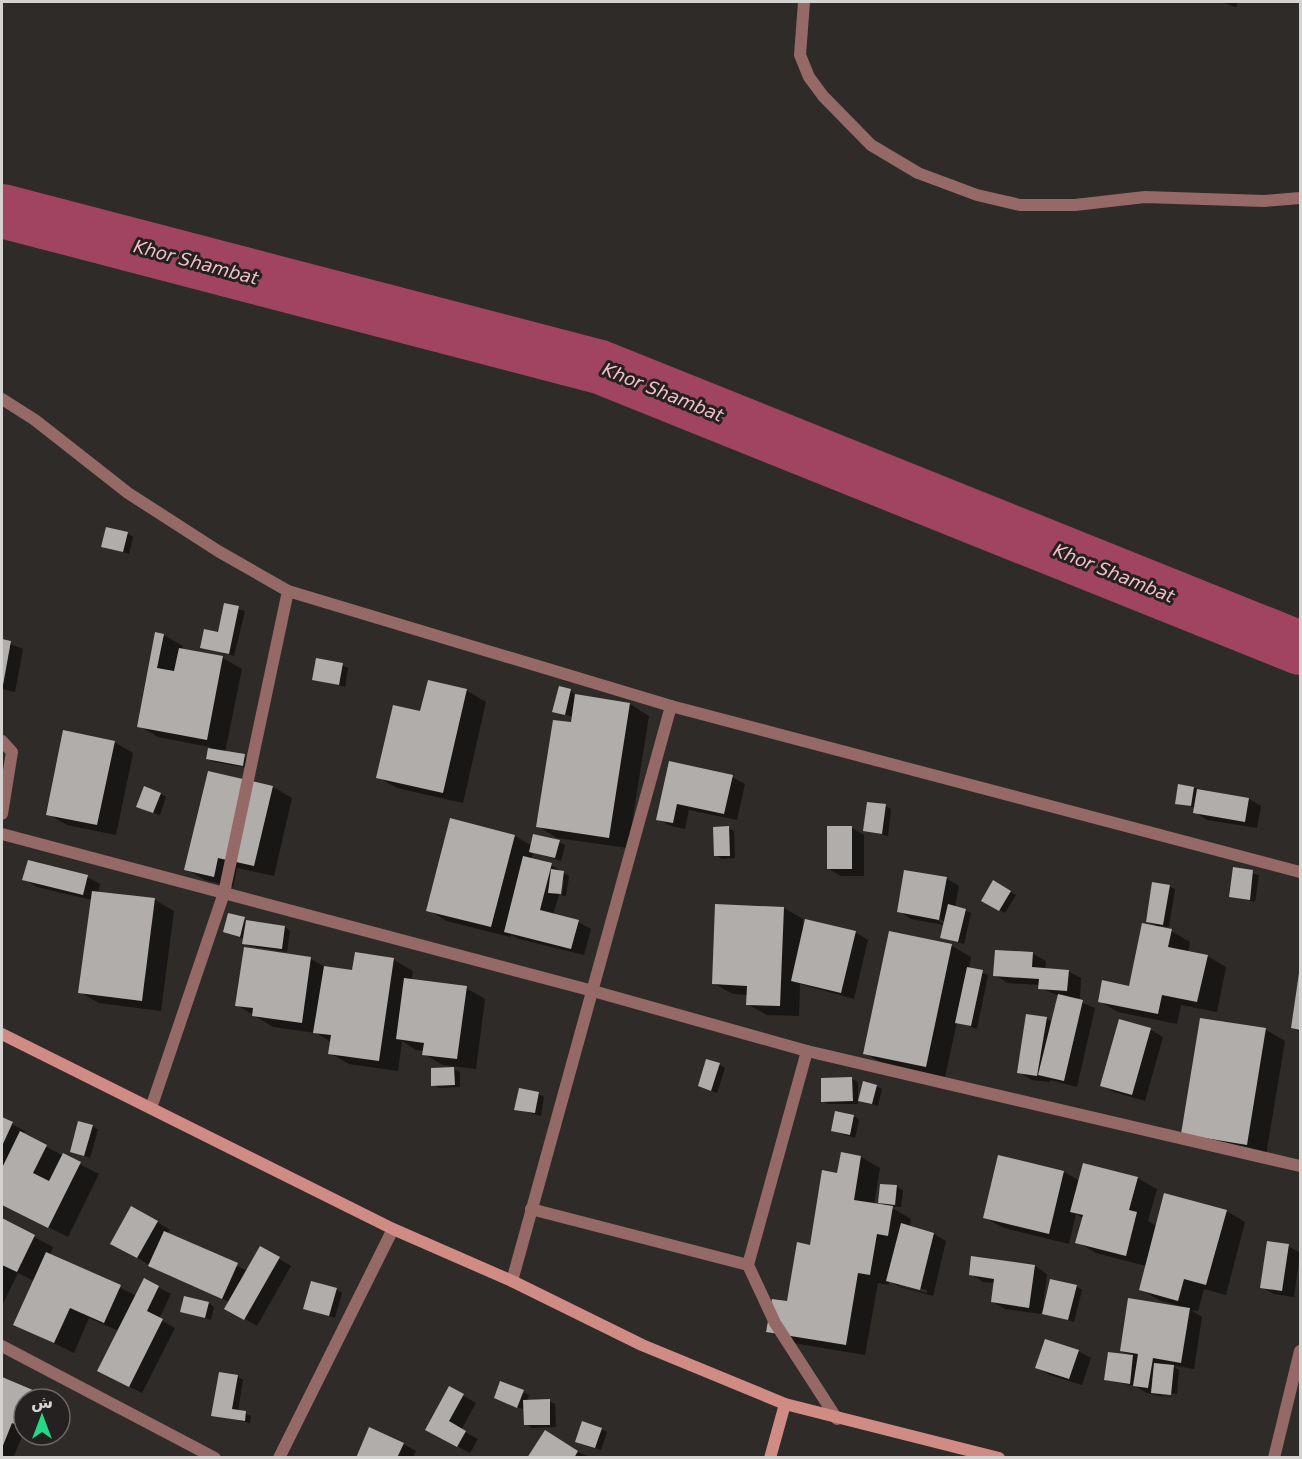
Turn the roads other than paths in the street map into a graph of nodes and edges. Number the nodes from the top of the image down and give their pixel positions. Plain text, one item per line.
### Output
1 (804, 2) edge
2 (1300, 198) edge
3 (2, 399) edge
4 (288, 591) junction
5 (671, 706) junction
6 (2, 741) edge
7 (2, 814) edge
8 (2, 834) edge
9 (1300, 872) edge
10 (224, 893) junction
11 (593, 991) junction
12 (2, 1034) edge
13 (807, 1052) junction
14 (151, 1108) junction
15 (1300, 1166) edge
16 (531, 1209) junction
17 (393, 1228) junction
18 (748, 1265) junction
19 (512, 1281) junction
20 (2, 1346) edge
21 (1300, 1351) edge
22 (785, 1404) junction
23 (837, 1419) junction
24 (215, 1458) edge
25 (279, 1458) edge
26 (770, 1458) edge
27 (999, 1458) edge
28 (1274, 1458) edge

1 - 2 street
3 - 4 street
4 - 5 street
4 - 10 street
5 - 9 street
5 - 11 street
6 - 7 street
8 - 10 street
10 - 11 street
10 - 14 street
11 - 13 street
11 - 16 street
12 - 14 street
13 - 15 street
13 - 18 street
14 - 17 street
16 - 18 street
16 - 19 street
17 - 19 street
17 - 25 street
18 - 23 street
19 - 22 street
20 - 24 street
21 - 28 street
22 - 23 street
22 - 26 street
23 - 27 street

